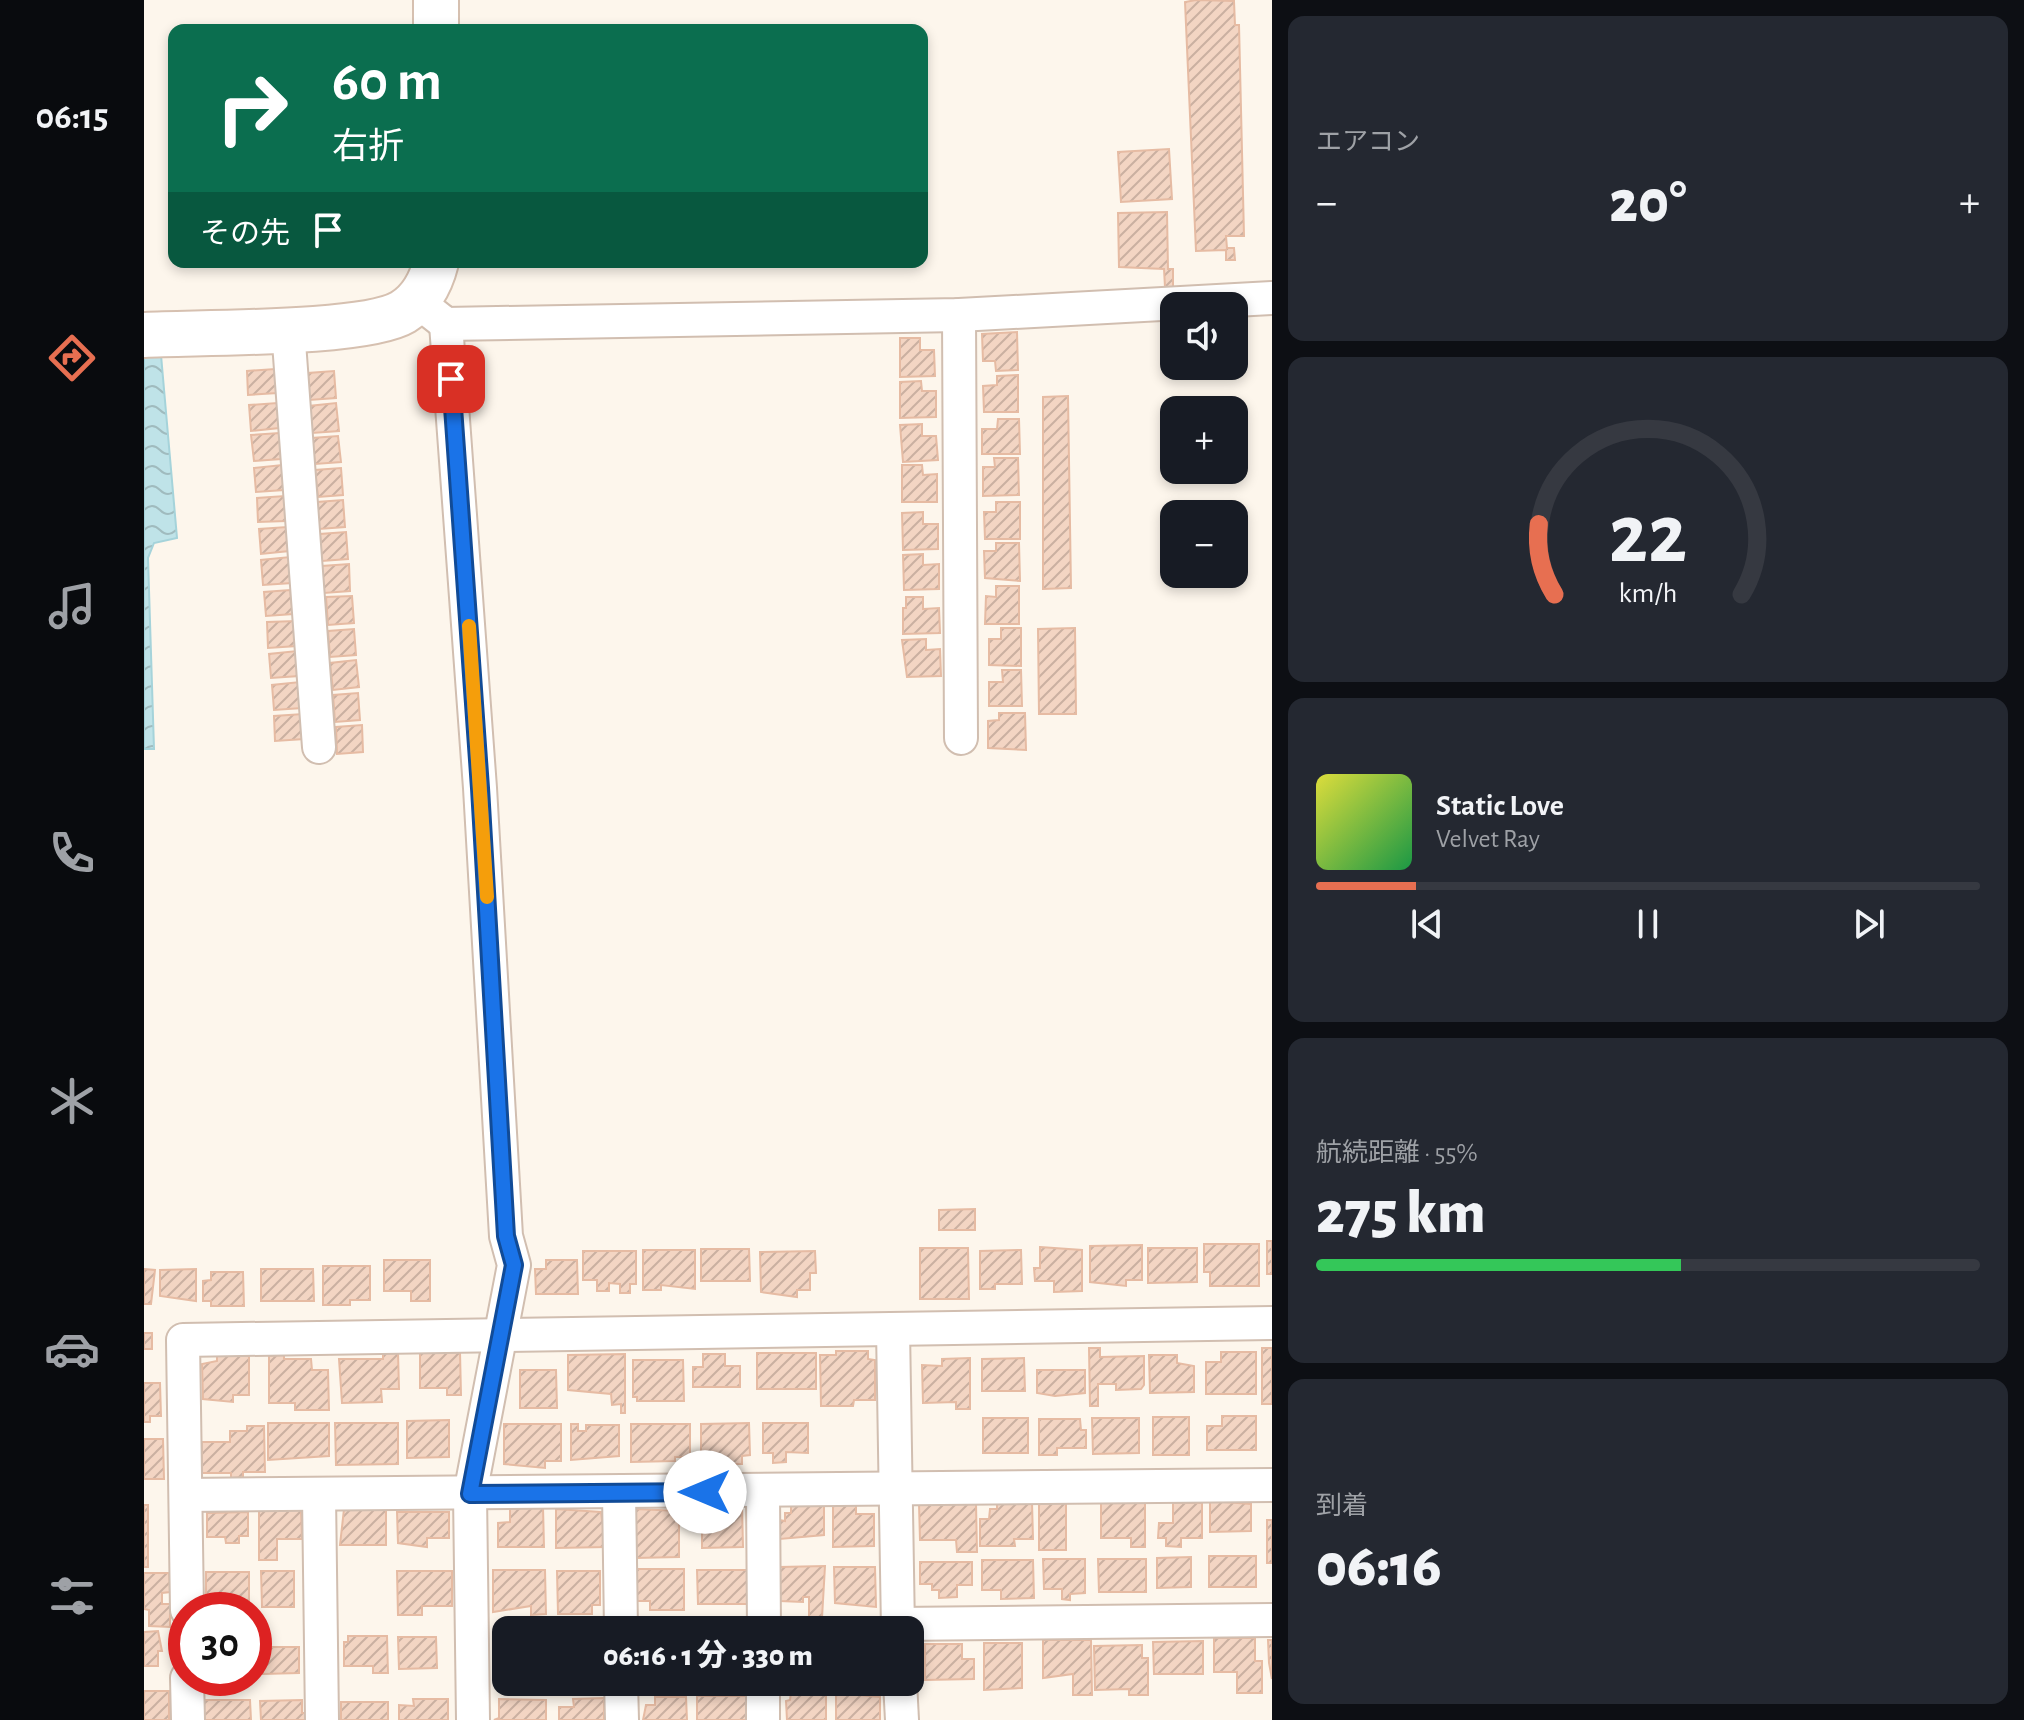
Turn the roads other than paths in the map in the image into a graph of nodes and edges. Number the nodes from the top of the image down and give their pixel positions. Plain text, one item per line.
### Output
1 (436, 0) edge
2 (436, 24) edge
3 (434, 268) edge
4 (1272, 298) edge
5 (432, 313) junction
6 (959, 315) junction
7 (288, 329) junction
8 (144, 335) edge
9 (961, 738) dead end
10 (319, 747) dead end
11 (1272, 1323) edge
12 (893, 1329) junction
13 (502, 1334) junction
14 (1272, 1485) edge
15 (895, 1489) junction
16 (619, 1492) junction
17 (763, 1492) junction
18 (470, 1494) junction
19 (186, 1495) junction
20 (319, 1495) junction
21 (187, 1592) edge
22 (621, 1616) edge
23 (764, 1616) edge
24 (898, 1616) edge
25 (1272, 1620) edge
26 (924, 1627) edge
27 (187, 1696) edge
28 (621, 1696) edge
29 (763, 1696) edge
30 (901, 1696) edge
31 (188, 1720) edge
32 (322, 1720) edge
33 (473, 1720) edge
34 (622, 1720) edge
35 (763, 1720) edge
36 (902, 1720) edge

1 - 2 street
3 - 5 street
4 - 6 street
5 - 6 street
5 - 7 street
5 - 13 street
6 - 9 street
7 - 8 street
7 - 10 street
11 - 12 street
12 - 13 street
12 - 15 street
13 - 18 street
13 - 19 street
14 - 15 street
15 - 17 street
15 - 24 street
16 - 17 street
16 - 18 street
16 - 22 street
17 - 23 street
18 - 20 street
18 - 33 street
19 - 20 street
19 - 21 street
20 - 32 street
25 - 26 street
27 - 31 street
28 - 34 street
29 - 35 street
30 - 36 street

